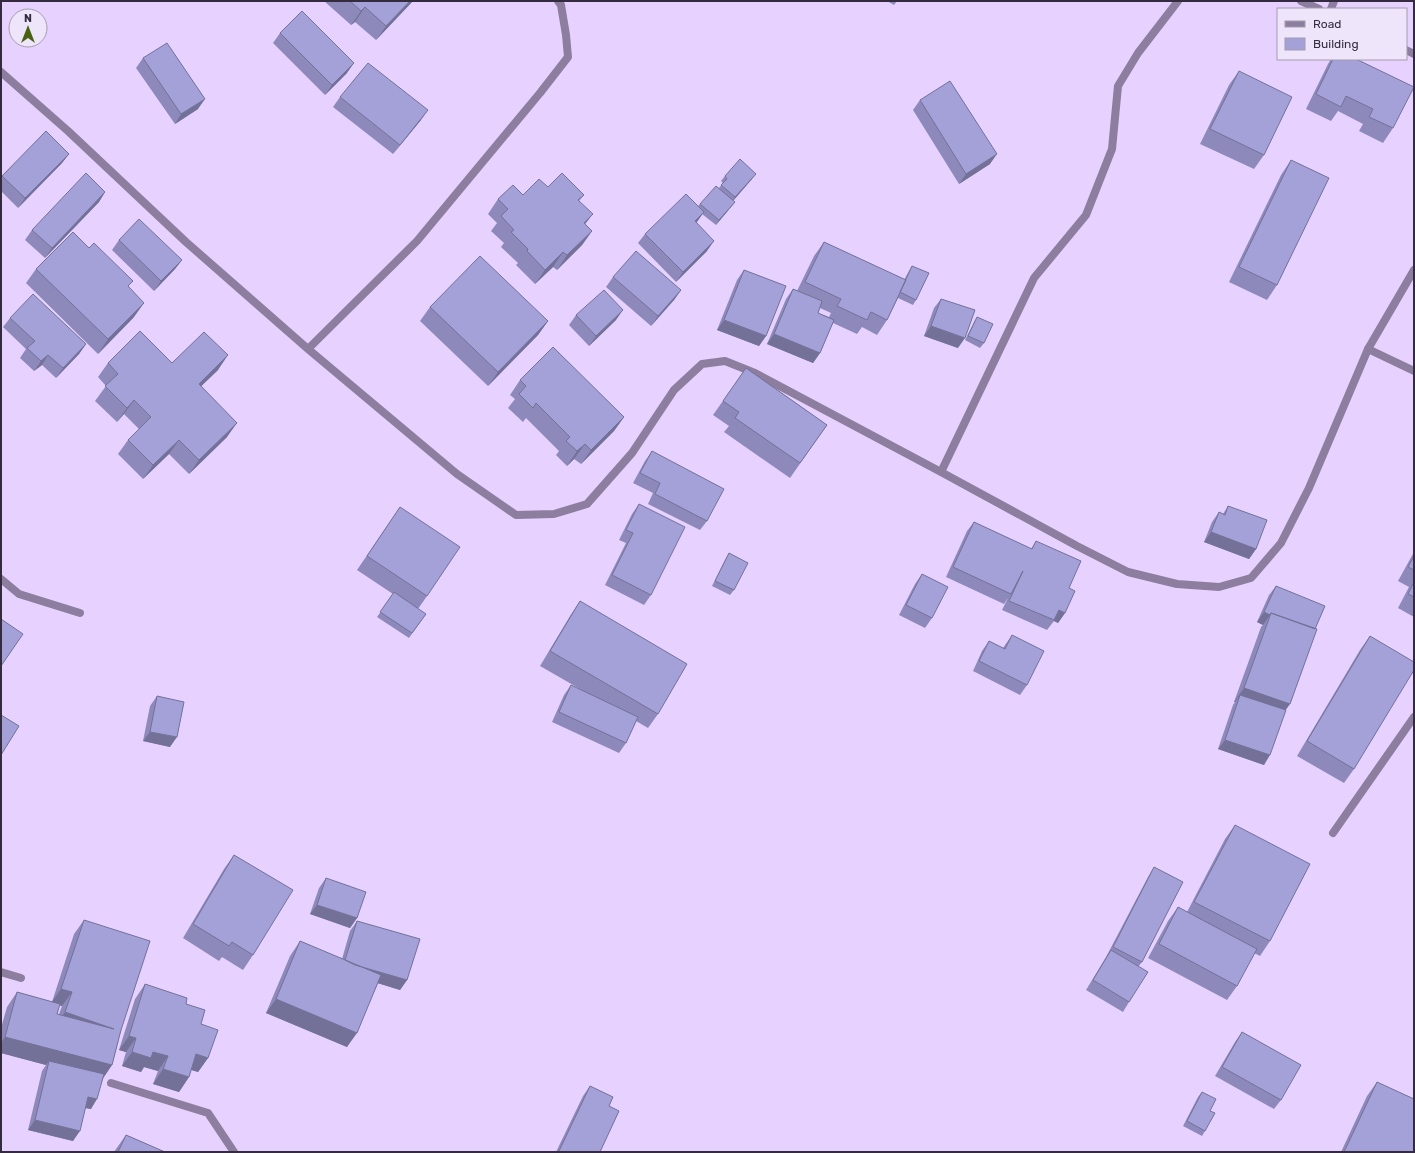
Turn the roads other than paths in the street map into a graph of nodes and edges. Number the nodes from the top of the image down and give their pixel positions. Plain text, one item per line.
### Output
1 (558, 1) edge
2 (1178, 1) edge
3 (1301, 1) edge
4 (1317, 8) edge
5 (1, 72) edge
6 (1414, 270) edge
7 (308, 348) junction
8 (1368, 348) junction
9 (1414, 371) edge
10 (941, 472) junction
11 (1, 579) edge
12 (80, 613) dead end
13 (1414, 717) edge
14 (1333, 833) dead end
15 (1, 972) edge
16 (21, 978) dead end
17 (111, 1083) edge
18 (234, 1152) edge

1 - 7 street
2 - 10 street
3 - 4 street
5 - 7 street
6 - 8 street
7 - 10 street
8 - 9 street
8 - 10 street
11 - 12 street
13 - 14 street
15 - 16 street
17 - 18 street

